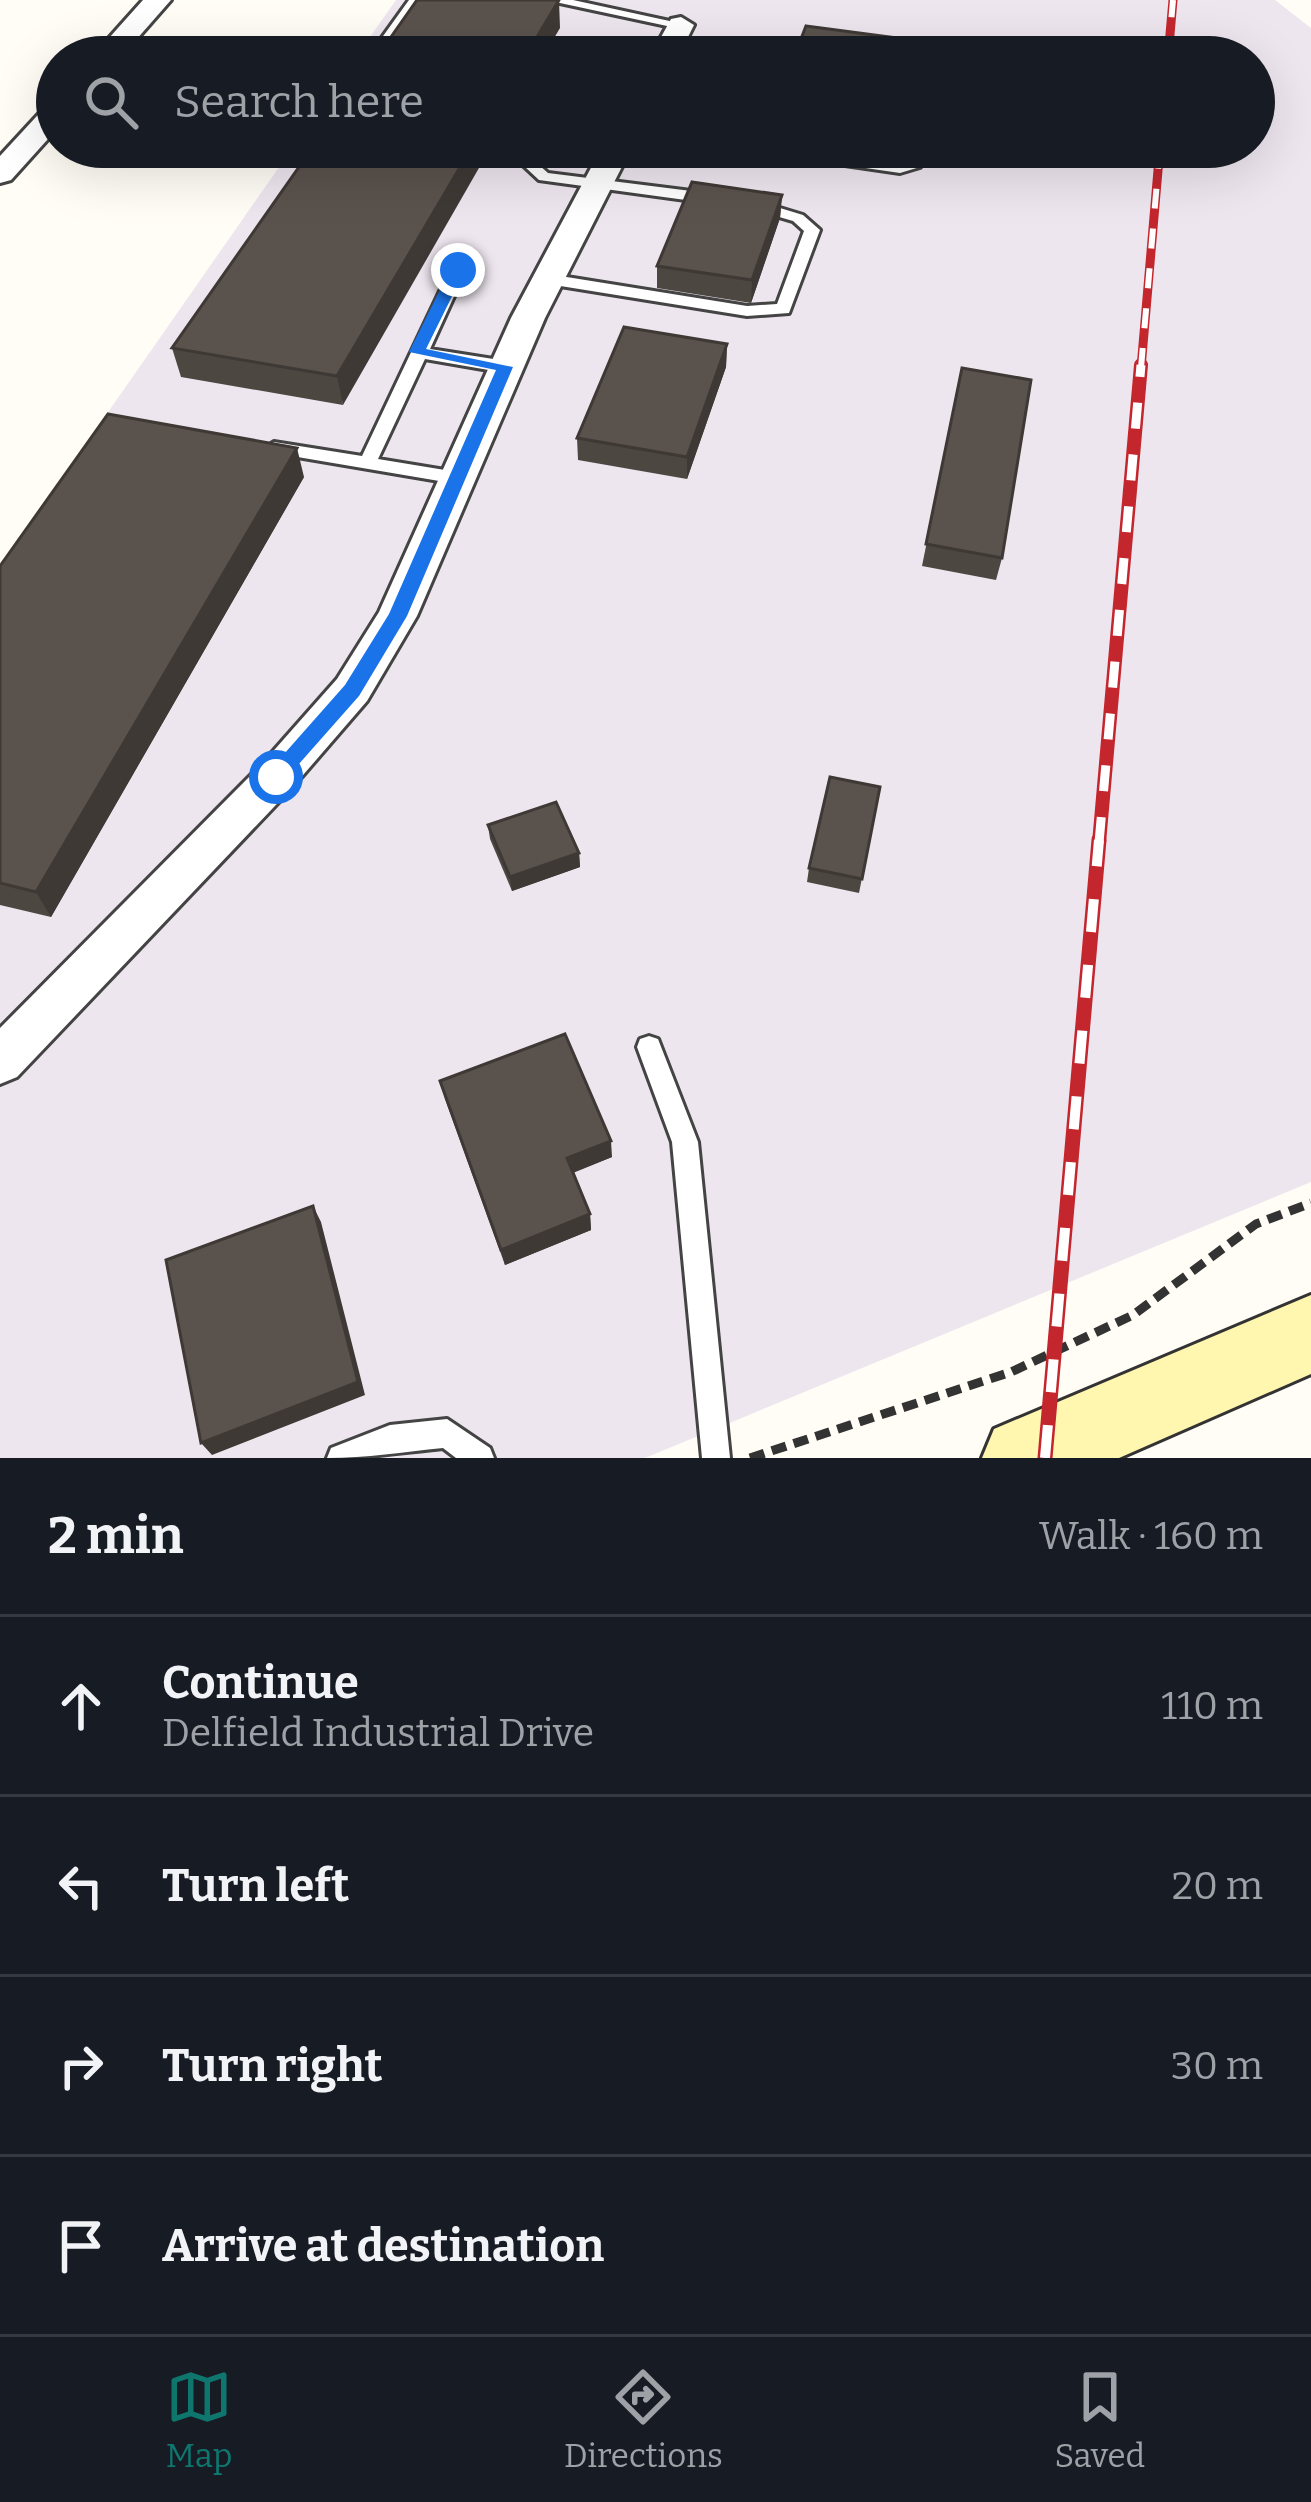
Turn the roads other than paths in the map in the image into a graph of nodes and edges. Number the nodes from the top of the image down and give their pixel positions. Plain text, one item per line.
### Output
1 (158, 0) edge
2 (416, 0) edge
3 (553, 0) edge
4 (125, 36) edge
5 (390, 36) edge
6 (650, 36) edge
7 (36, 135) edge
8 (533, 168) edge
9 (606, 168) edge
10 (0, 175) edge
11 (597, 184) junction
12 (458, 270) dead end
13 (548, 279) junction
14 (417, 352) junction
15 (506, 367) junction
16 (256, 445) edge
17 (367, 464) junction
18 (457, 478) junction
19 (649, 1047) dead end
20 (0, 1061) edge
21 (1311, 1334) edge
22 (341, 1458) edge
23 (480, 1458) edge
24 (716, 1458) edge
25 (1023, 1458) edge

1 - 4 street
2 - 5 lane
3 - 6 lane
7 - 10 street
8 - 11 lane
9 - 11 street
11 - 13 street
11 - 13 lane
12 - 14 lane
13 - 15 street
14 - 15 lane
14 - 17 lane
15 - 18 street
16 - 17 lane
17 - 18 lane
18 - 20 street
19 - 24 lane
21 - 25 street
22 - 23 lane

